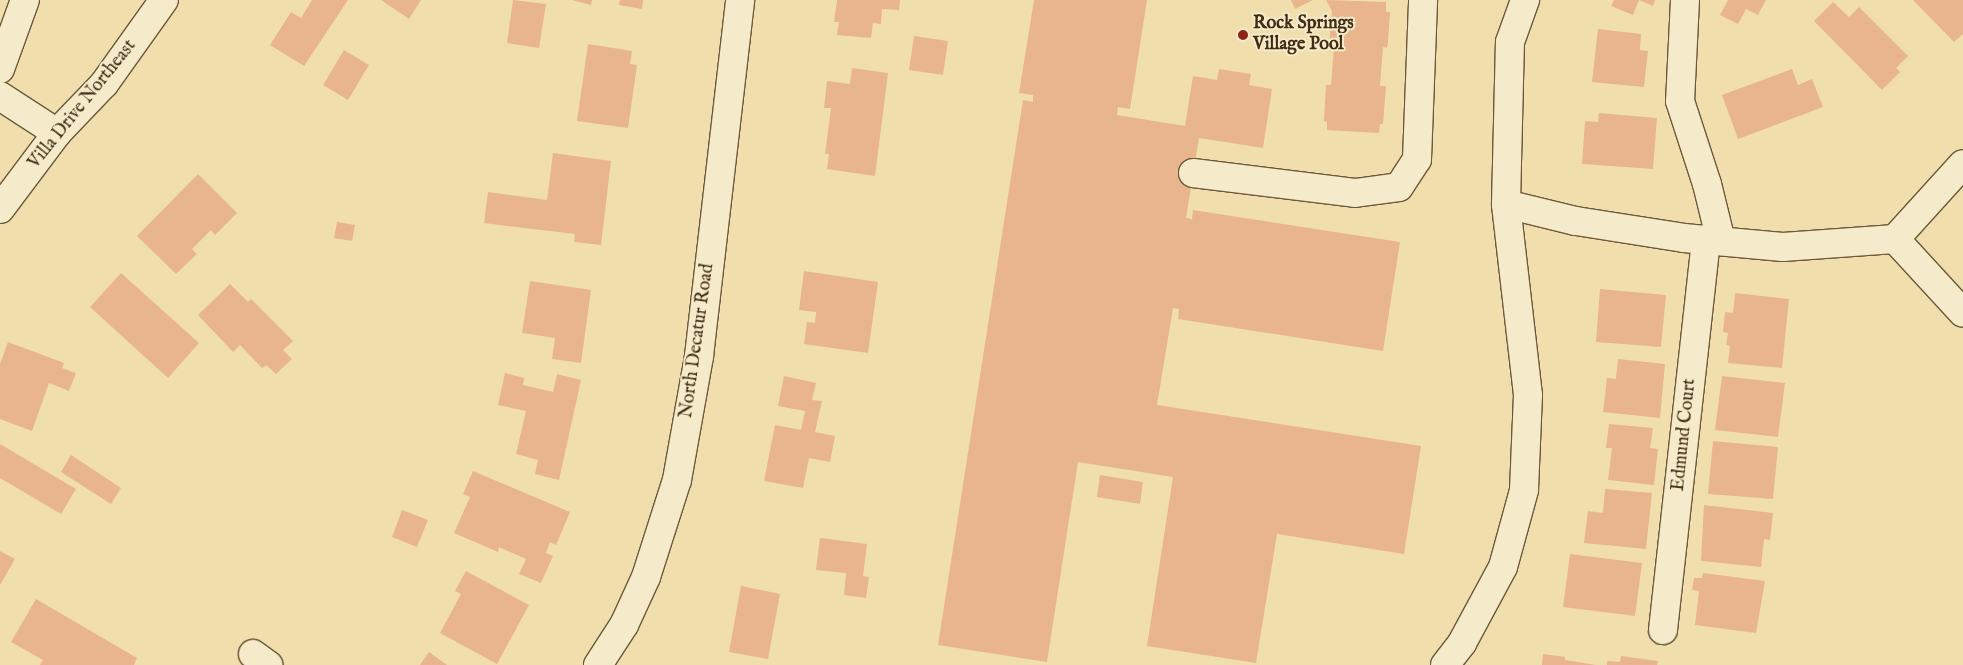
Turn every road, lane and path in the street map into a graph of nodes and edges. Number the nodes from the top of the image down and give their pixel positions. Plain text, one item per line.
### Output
1 (25, 0) edge
2 (164, 0) edge
3 (740, 0) edge
4 (1423, 0) edge
5 (1525, 0) edge
6 (1685, 0) edge
7 (0, 70) edge
8 (0, 96) edge
9 (57, 133) junction
10 (1963, 164) edge
11 (1193, 173) dead end
12 (1506, 204) junction
13 (0, 210) edge
14 (1895, 239) junction
15 (1714, 240) junction
16 (1963, 313) edge
17 (1663, 630) dead end
18 (598, 665) edge
19 (1445, 665) edge

1 - 7 street
2 - 9 street, Villa Drive Northeast
3 - 18 street, North Decatur Road
4 - 11 street
5 - 12 street
6 - 15 street
8 - 9 street
9 - 13 street, Villa Drive Northeast
10 - 14 street
12 - 15 street
12 - 19 street
14 - 15 street
14 - 16 street
15 - 17 street, Edmund Court

